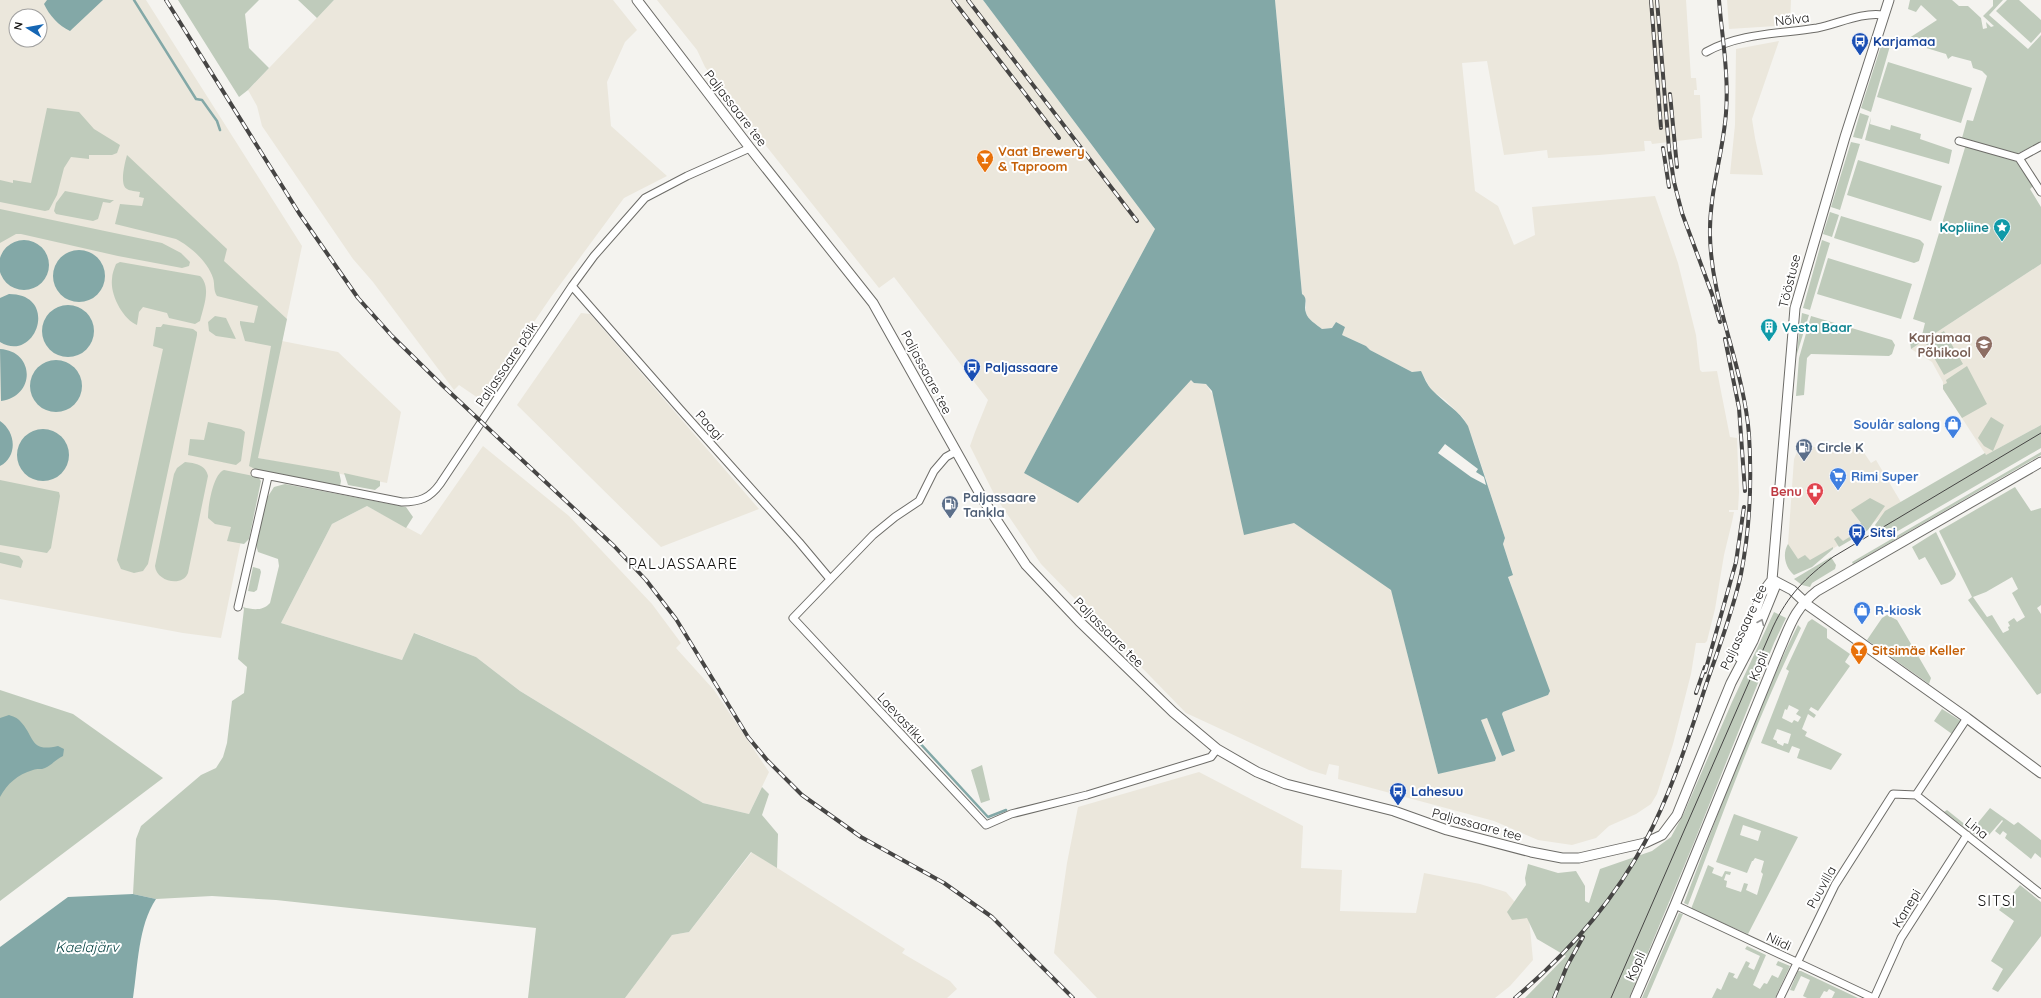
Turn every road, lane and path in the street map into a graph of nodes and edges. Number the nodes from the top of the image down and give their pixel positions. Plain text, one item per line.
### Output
1 (637, 0) edge
2 (1889, 0) edge
3 (1883, 15) junction
4 (1706, 52) dead end
5 (1958, 141) dead end
6 (2041, 146) edge
7 (750, 148) junction
8 (2019, 158) junction
9 (2041, 192) edge
10 (572, 286) junction
11 (955, 452) junction
12 (2041, 462) edge
13 (255, 473) dead end
14 (268, 476) junction
15 (830, 580) junction
16 (1775, 581) junction
17 (1804, 601) junction
18 (238, 607) dead end
19 (1967, 718) junction
20 (1217, 749) junction
21 (2041, 773) edge
22 (1916, 795) junction
23 (1967, 835) junction
24 (2041, 894) edge
25 (1675, 905) junction
26 (1796, 962) junction
27 (1635, 998) edge
28 (1780, 998) edge
29 (1873, 998) edge

1 - 7 street, Paljassaare tee
2 - 3 street, Tööstuse
3 - 4 street, Nõlva
3 - 16 street, Tööstuse
5 - 8 street
6 - 8 street
7 - 10 street, Paljassaare põik
7 - 11 street, Paljassaare tee
8 - 9 street
10 - 14 street, Paljassaare põik
10 - 15 street, Paagi
11 - 15 street, Laevastiku
11 - 20 street, Paljassaare tee
12 - 17 street, Kopli
13 - 14 street, Paljassaare põik
14 - 18 street
15 - 20 street, Laevastiku
16 - 17 street
16 - 20 street, Paljassaare tee
17 - 19 street
17 - 25 street, Kopli
19 - 21 street
19 - 22 street
22 - 23 street, Lina
22 - 26 street, Puuvilla
23 - 24 street, Lina
23 - 29 street, Kanepi
25 - 26 street, Niidi
25 - 27 street, Kopli
26 - 28 street, Puuvilla
26 - 29 street, Niidi

